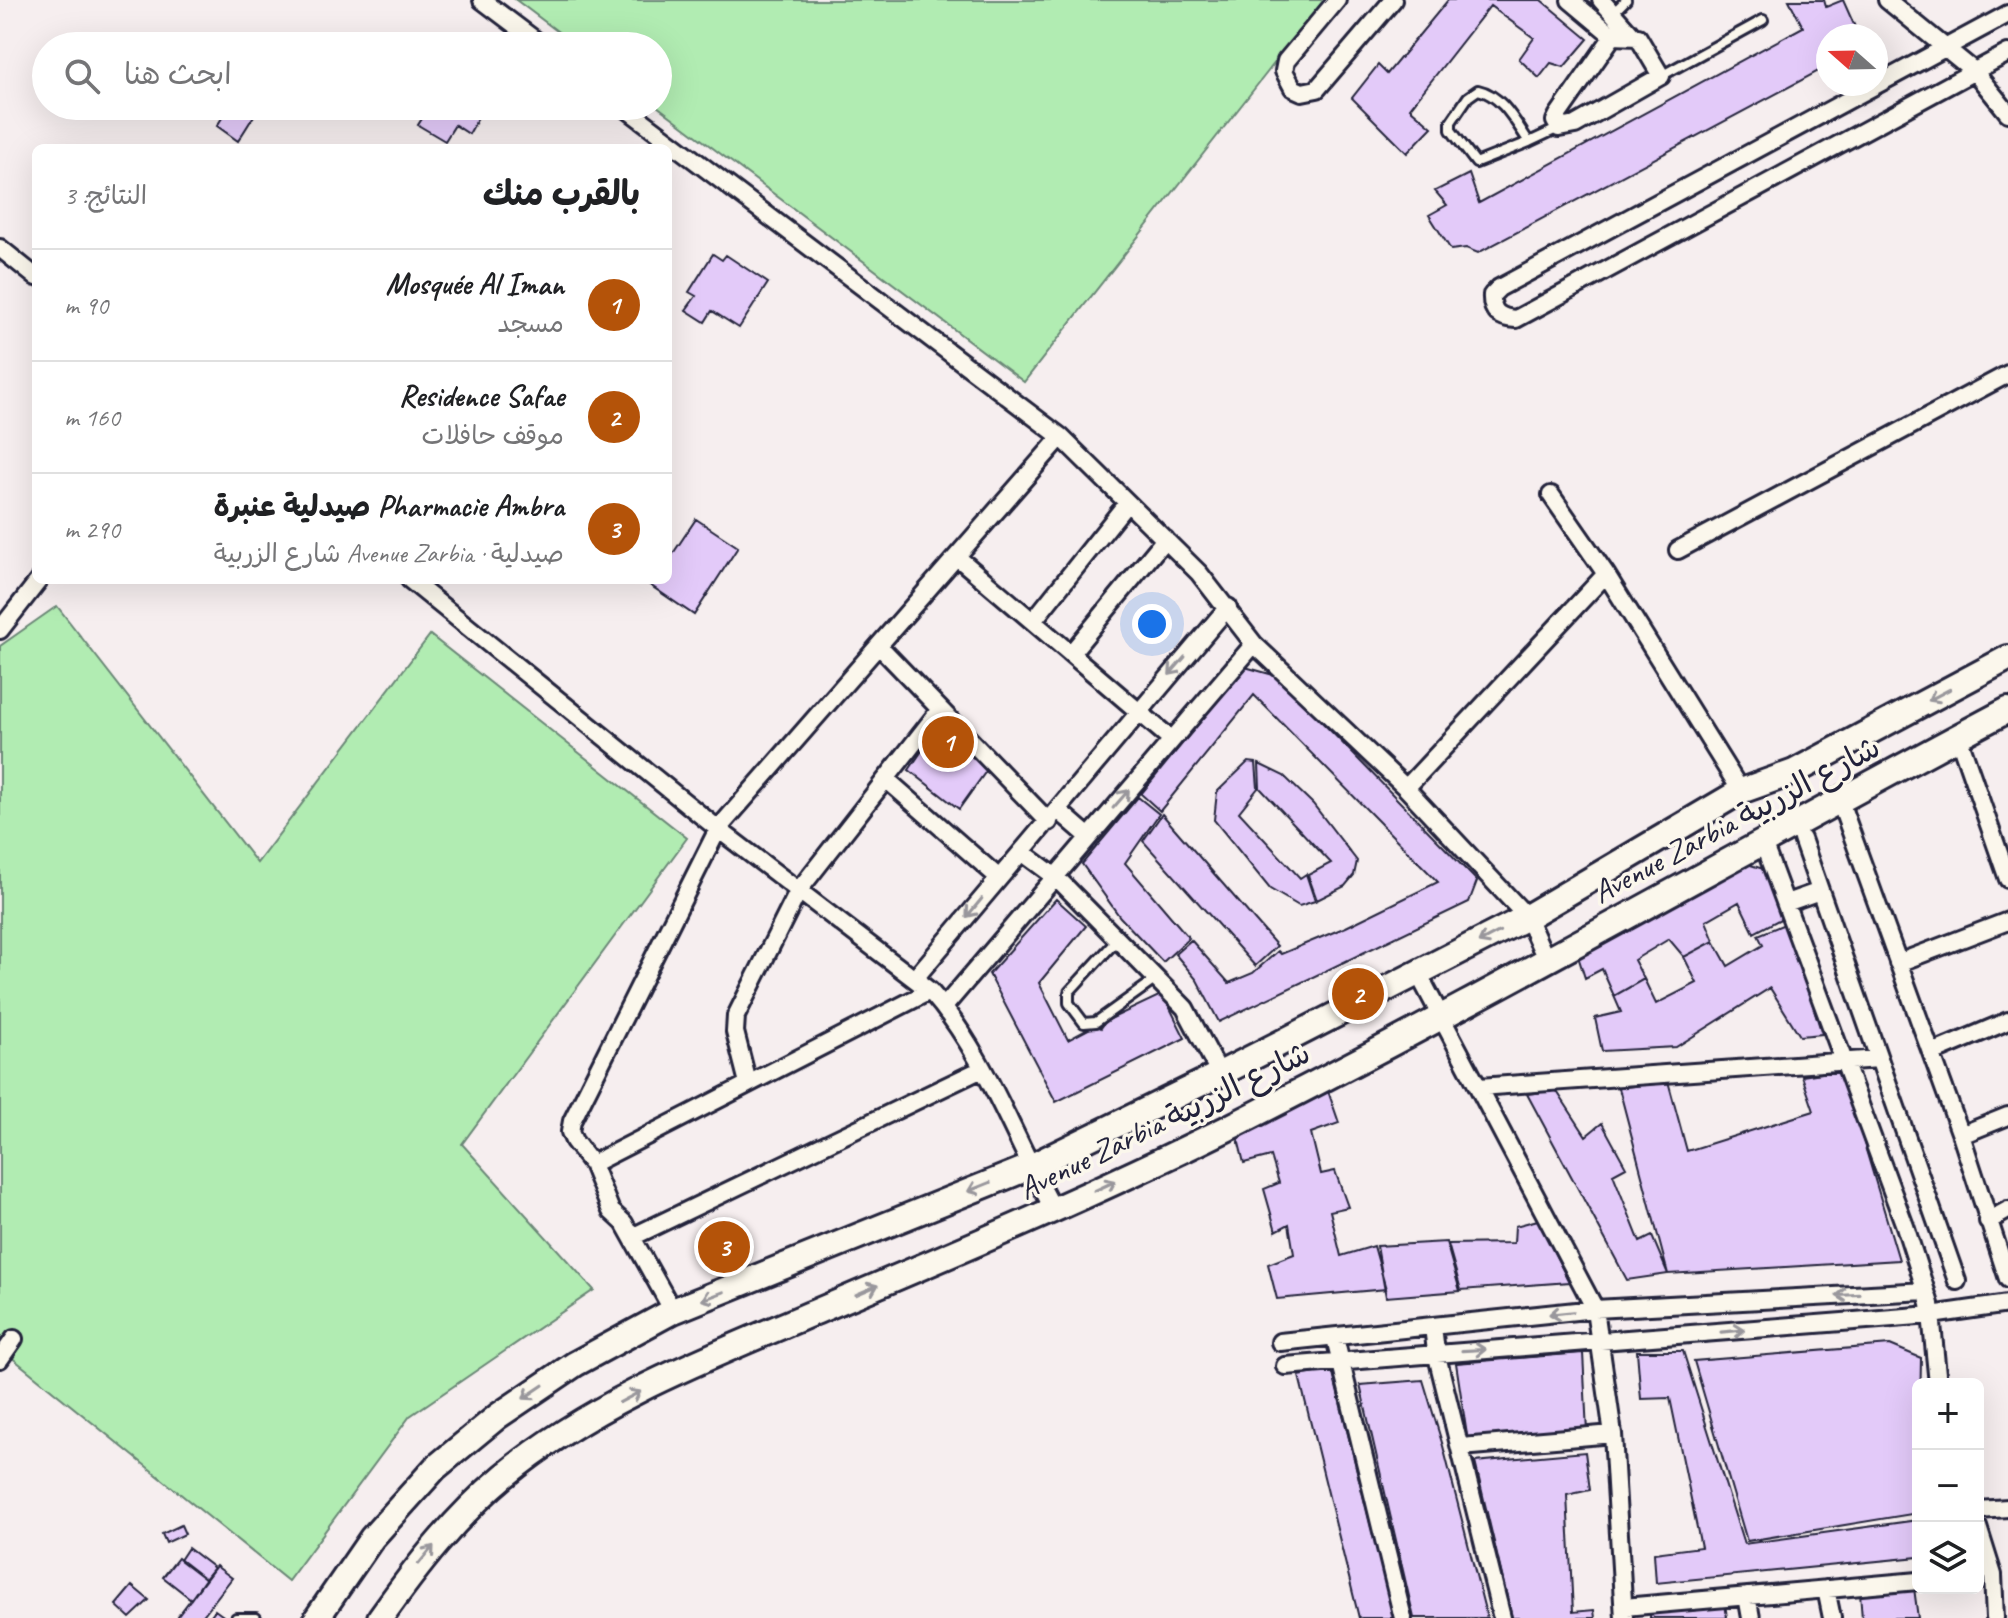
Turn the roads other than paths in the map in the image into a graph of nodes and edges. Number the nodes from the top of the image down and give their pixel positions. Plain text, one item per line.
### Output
1 (482, 0) edge
2 (1337, 0) edge
3 (1393, 0) edge
4 (1570, 0) edge
5 (1601, 0) edge
6 (1887, 0) edge
7 (1620, 6) edge
8 (2008, 14) edge
9 (1763, 20) dead end
10 (524, 32) edge
11 (1632, 35) junction
12 (1613, 36) junction
13 (1945, 48) junction
14 (2008, 53) edge
15 (1974, 71) junction
16 (1661, 76) junction
17 (2008, 113) edge
18 (642, 120) edge
19 (1559, 128) junction
20 (1529, 142) junction
21 (0, 248) edge
22 (32, 274) edge
23 (2008, 374) edge
24 (1061, 437) junction
25 (1551, 495) dead end
26 (1127, 503) junction
27 (1165, 539) junction
28 (1678, 550) dead end
29 (957, 557) junction
30 (1606, 574) junction
31 (36, 584) edge
32 (415, 584) edge
33 (1228, 607) junction
34 (1033, 621) junction
35 (0, 630) edge
36 (1254, 644) junction
37 (880, 647) junction
38 (1072, 652) junction
39 (2008, 658) edge
40 (1140, 710) junction
41 (2008, 710) edge
42 (939, 711) junction
43 (1958, 736) junction
44 (1172, 740) junction
45 (1794, 772) junction
46 (886, 779) junction
47 (1406, 788) junction
48 (1741, 791) junction
49 (1839, 799) junction
50 (1816, 811) junction
51 (1054, 816) junction
52 (718, 829) junction
53 (1089, 837) junction
54 (1802, 839) dead end
55 (1762, 840) junction
56 (1022, 852) junction
57 (999, 878) junction
58 (1057, 878) junction
59 (2008, 879) edge
60 (799, 890) junction
61 (1820, 891) junction
62 (1786, 903) junction
63 (1527, 917) junction
64 (2008, 921) edge
65 (1116, 941) junction
66 (1546, 959) junction
67 (1898, 963) junction
68 (1419, 975) junction
69 (915, 978) junction
70 (1156, 979) junction
71 (930, 991) junction
72 (944, 1007) junction
73 (1443, 1019) junction
74 (2008, 1021) edge
75 (1932, 1053) junction
76 (1879, 1059) junction
77 (1846, 1062) junction
78 (982, 1069) junction
79 (1220, 1074) junction
80 (748, 1083) junction
81 (1479, 1087) junction
82 (2008, 1116) edge
83 (1961, 1135) junction
84 (592, 1164) junction
85 (1030, 1167) junction
86 (1054, 1210) junction
87 (2008, 1210) edge
88 (1934, 1216) junction
89 (1988, 1221) junction
90 (1905, 1226) junction
91 (632, 1237) junction
92 (2008, 1279) edge
93 (1957, 1281) dead end
94 (1926, 1291) junction
95 (2008, 1304) edge
96 (1676, 1305) junction
97 (1595, 1309) junction
98 (673, 1311) junction
99 (1931, 1315) junction
100 (1433, 1326) junction
101 (1682, 1335) junction
102 (1335, 1338) junction
103 (14, 1339) dead end
104 (1280, 1342) dead end
105 (1603, 1342) junction
106 (1436, 1352) junction
107 (0, 1359) edge
108 (1340, 1362) junction
109 (1285, 1366) dead end
110 (1937, 1378) edge
111 (1613, 1434) junction
112 (1461, 1447) junction
113 (2008, 1508) edge
114 (1984, 1510) edge
115 (1986, 1575) edge
116 (1912, 1582) edge
117 (1826, 1589) junction
118 (1747, 1596) junction
119 (1624, 1613) edge
120 (236, 1618) edge
121 (256, 1618) edge
122 (317, 1618) edge
123 (380, 1618) edge
124 (1403, 1618) edge
125 (1502, 1618) edge
126 (1751, 1618) edge
127 (1832, 1618) edge
128 (1995, 1618) edge

1 - 10 street
2 - 3 street
4 - 12 street
5 - 7 street
6 - 13 street
7 - 11 street
8 - 13 street
9 - 16 lane
11 - 12 street
11 - 16 street
12 - 19 street
13 - 15 street
13 - 15 street
14 - 15 street
15 - 17 street
16 - 19 street
18 - 24 street
19 - 20 lane
20 - 20 lane
21 - 22 street
23 - 28 street
24 - 26 street
24 - 29 street
25 - 30 street
26 - 27 street
26 - 34 street
27 - 33 street
27 - 38 street
29 - 34 street
29 - 37 street
30 - 47 street
30 - 48 street
31 - 35 street
32 - 52 street
33 - 36 street
33 -> 40 street
34 - 38 street
36 - 44 street
36 - 47 street
37 - 42 street
37 - 52 street
38 - 40 street
39 -> 45 main road, Avenue Zarbia شارع الزربية
40 - 44 street
40 - 51 street
41 - 43 main road, Avenue Zarbia شارع الزربية
42 - 46 street
42 - 51 street
43 - 49 main road, Avenue Zarbia شارع الزربية
43 - 59 street
53 -> 44 street
45 - 48 main road, Avenue Zarbia شارع الزربية
45 - 50 main road
46 - 57 street
46 - 60 street
47 - 63 street
48 - 63 main road, Avenue Zarbia شارع الزربية
49 - 50 main road, Avenue Zarbia شارع الزربية
49 - 67 street
50 - 55 main road, Avenue Zarbia شارع الزربية
51 - 53 street
51 - 56 street
52 - 60 street
52 - 84 street
53 - 58 street
54 - 61 street
55 - 62 street
55 - 66 main road, Avenue Zarbia شارع الزربية
56 - 57 street
56 - 58 street
57 -> 69 street
58 - 65 street
58 - 72 street
60 - 69 street
60 - 80 street
61 - 62 street
61 - 76 street
62 - 77 street
63 - 66 street
63 -> 68 main road, Avenue Zarbia شارع الزربية
64 - 67 street
65 - 70 street
65 - 70 lane
66 - 73 main road, Avenue Zarbia شارع الزربية
67 - 75 street
68 - 73 street
68 - 79 main road, Avenue Zarbia شارع الزربية
69 - 71 street
70 - 79 street
71 - 72 street
71 - 80 street
72 - 78 street
73 - 81 street
86 -> 73 main road, Avenue Zarbia شارع الزربية
74 - 75 street
75 - 83 street
76 - 77 street
76 - 88 street
77 - 81 street
77 - 90 street
78 - 85 street
78 - 91 street
79 - 85 main road, Avenue Zarbia شارع الزربية
80 - 84 street
81 - 97 street
82 - 83 street
83 - 89 street
84 - 91 street
85 - 86 street
85 -> 98 main road, Avenue Zarbia شارع الزربية
123 -> 86 main road, Avenue Zarbia شارع الزربية
87 - 89 street
88 - 90 street
88 - 93 street
89 - 92 street
90 - 94 street
91 - 98 street
94 -> 96 street
94 - 99 street
95 - 99 street
96 - 97 street
96 - 101 street
97 -> 100 street
97 - 105 street
98 -> 122 main road, Avenue Zarbia شارع الزربية
101 -> 99 street
99 - 110 street
100 - 102 street
100 - 106 street
101 - 105 street
102 - 104 street
102 - 108 street
103 - 107 street
106 -> 105 street
105 - 111 street
106 - 108 street
106 - 112 street
108 - 109 street
108 - 124 street
111 - 112 street
111 - 119 street
112 - 125 street
113 - 114 street
115 - 128 street
116 - 117 street
117 - 118 street
117 - 127 street
118 - 119 street
118 - 126 street
120 - 121 lane

